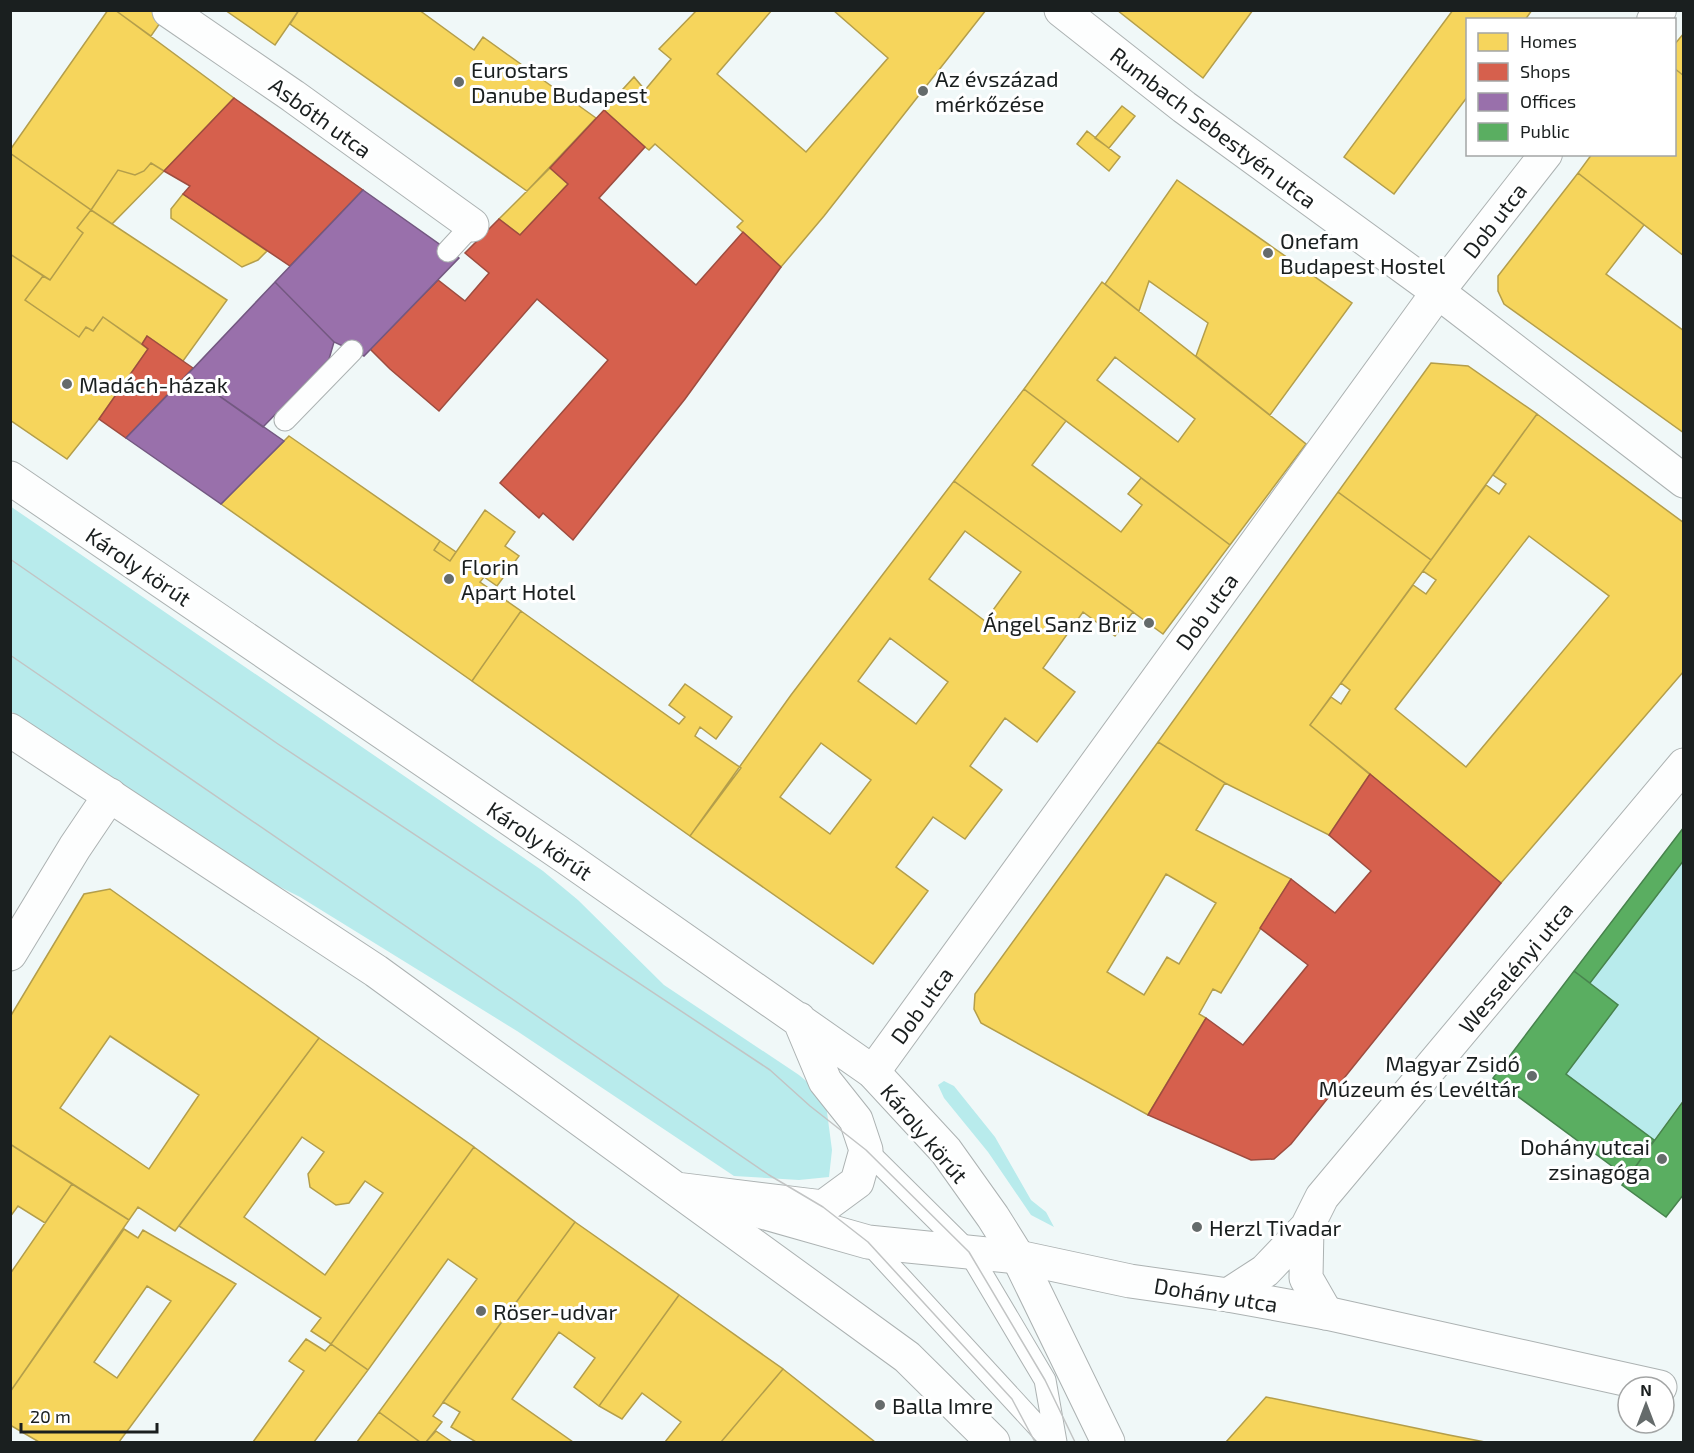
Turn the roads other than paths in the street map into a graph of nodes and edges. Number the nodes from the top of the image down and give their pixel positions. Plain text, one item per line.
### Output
1 (169, 10) edge
2 (1061, 10) edge
3 (1544, 156) edge
4 (472, 225) joint
5 (448, 250) dead end
6 (1438, 292) junction
7 (352, 351) dead end
8 (285, 420) dead end
9 (10, 478) edge
10 (1683, 481) edge
11 (10, 730) edge
12 (1683, 765) edge
13 (110, 795) junction
14 (10, 954) edge
15 (799, 1019) junction
16 (873, 1072) junction
17 (866, 1150) junction
18 (674, 1188) junction
19 (1307, 1227) junction
20 (868, 1242) junction
21 (969, 1252) junction
22 (1018, 1257) junction
23 (1228, 1295) junction
24 (1326, 1313) junction
25 (1634, 1375) edge
26 (993, 1443) edge
27 (1054, 1443) edge
28 (1108, 1443) edge

1 - 4 street, Asbóth utca
2 - 6 street, Rumbach Sebestyén utca
3 - 6 street, Dob utca
4 - 5 lane
6 - 10 street, Rumbach Sebestyén utca
6 - 16 street, Dob utca
7 - 8 lane
9 - 15 street, Károly körút
11 - 13 street
12 - 19 street, Wesselényi utca
13 - 14 street
13 - 18 street
15 - 16 street, Károly körút
15 - 17 street
16 - 22 street, Károly körút
17 - 18 street
17 - 21 lane
18 - 20 street
18 - 26 street
19 - 23 street, Wesselényi utca
19 - 24 street, Wesselényi utca
20 - 21 street
20 - 27 lane
21 - 22 street
21 - 27 lane
22 - 23 street, Dohány utca
22 - 28 street, Károly körút
23 - 24 street, Dohány utca
24 - 25 street, Dohány utca

